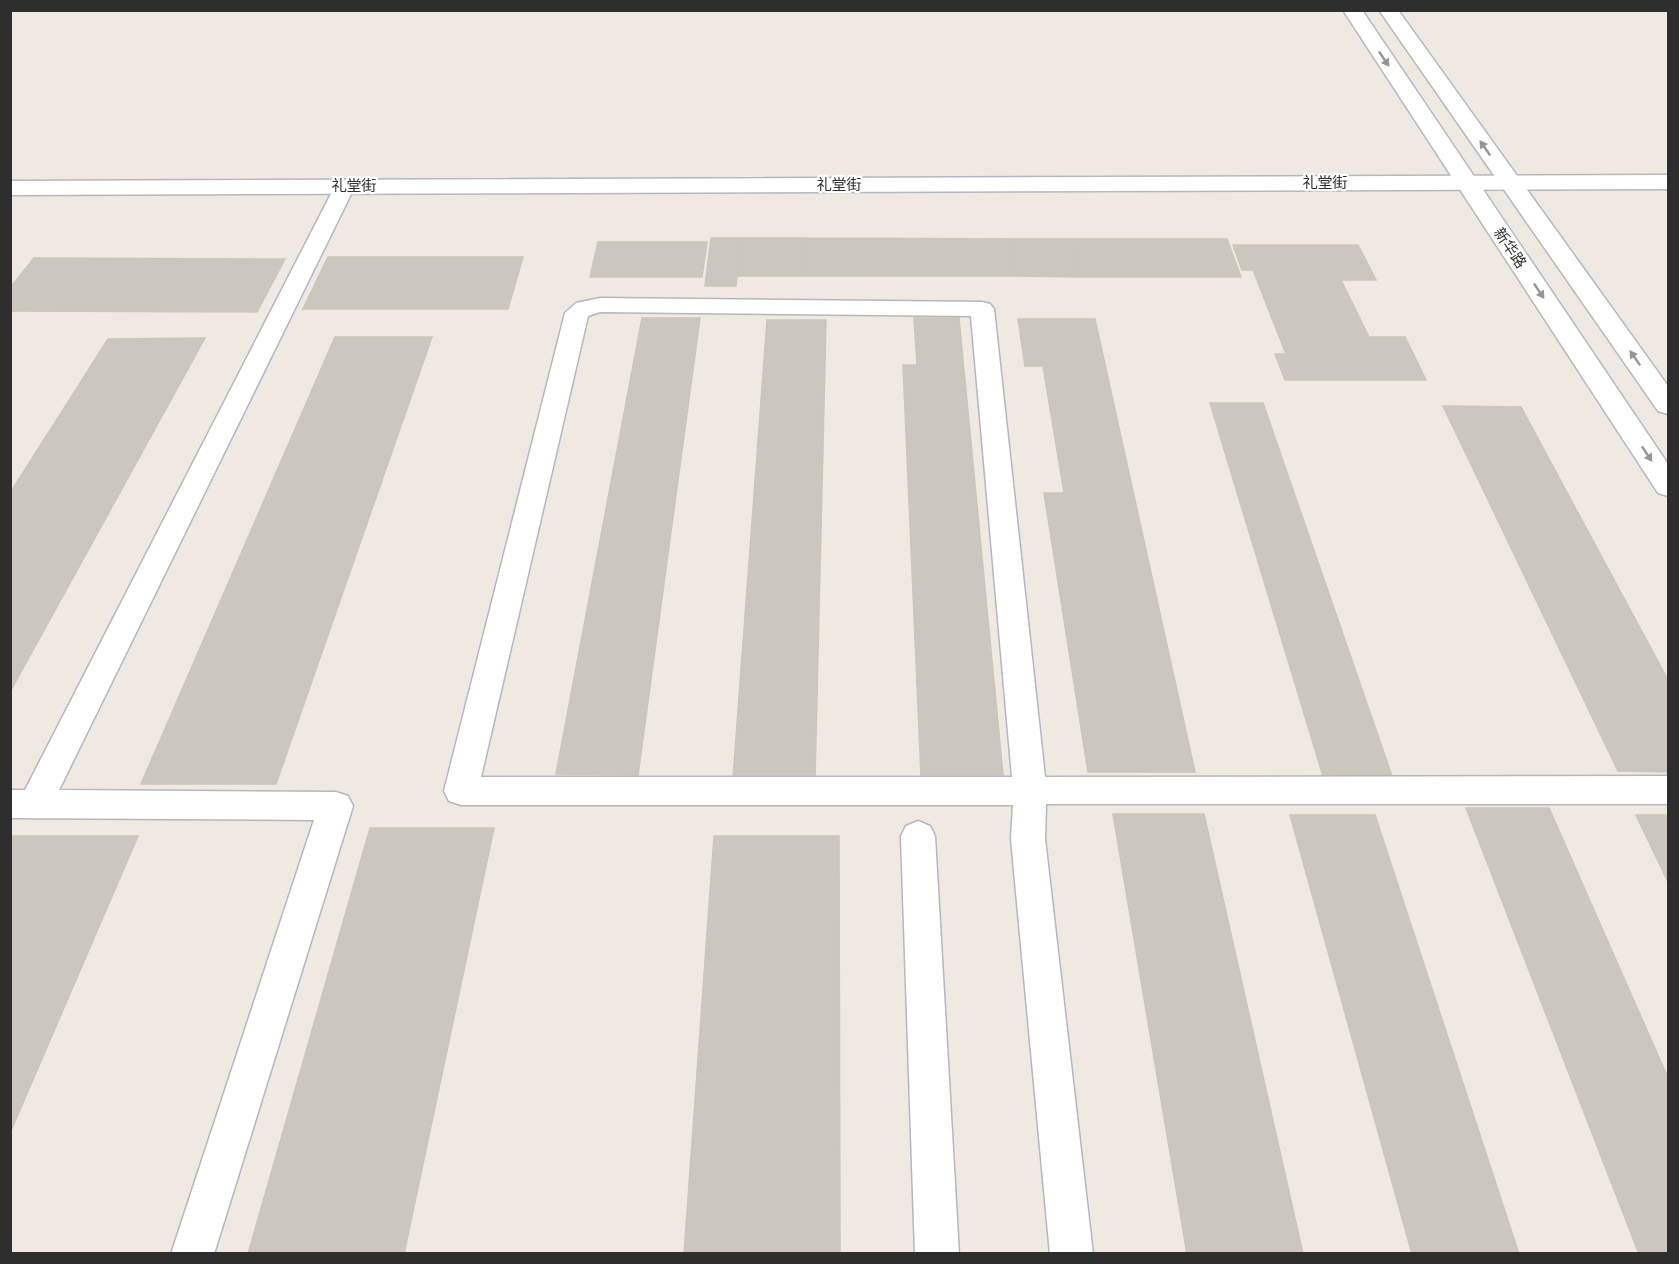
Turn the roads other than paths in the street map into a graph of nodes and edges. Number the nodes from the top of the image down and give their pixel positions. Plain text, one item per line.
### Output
1 (1352, 10) edge
2 (1388, 10) edge
3 (1466, 182) junction
4 (1510, 182) junction
5 (1668, 182) edge
6 (345, 186) junction
7 (10, 188) edge
8 (1668, 405) edge
9 (1668, 486) edge
10 (1030, 790) junction
11 (1668, 790) edge
12 (23, 804) edge
13 (918, 836) dead end
14 (192, 1254) edge
15 (937, 1254) edge
16 (1072, 1254) edge

1 -> 3 street, 新华路
4 -> 2 street
3 - 4 street, 礼堂街
3 - 6 street, 礼堂街
3 -> 9 street, 新华路
4 - 5 street, 礼堂街
8 -> 4 street
6 - 7 street, 礼堂街
6 - 12 lane
10 - 10 lane
10 - 11 lane
10 - 16 lane
12 - 14 lane
13 - 15 lane

